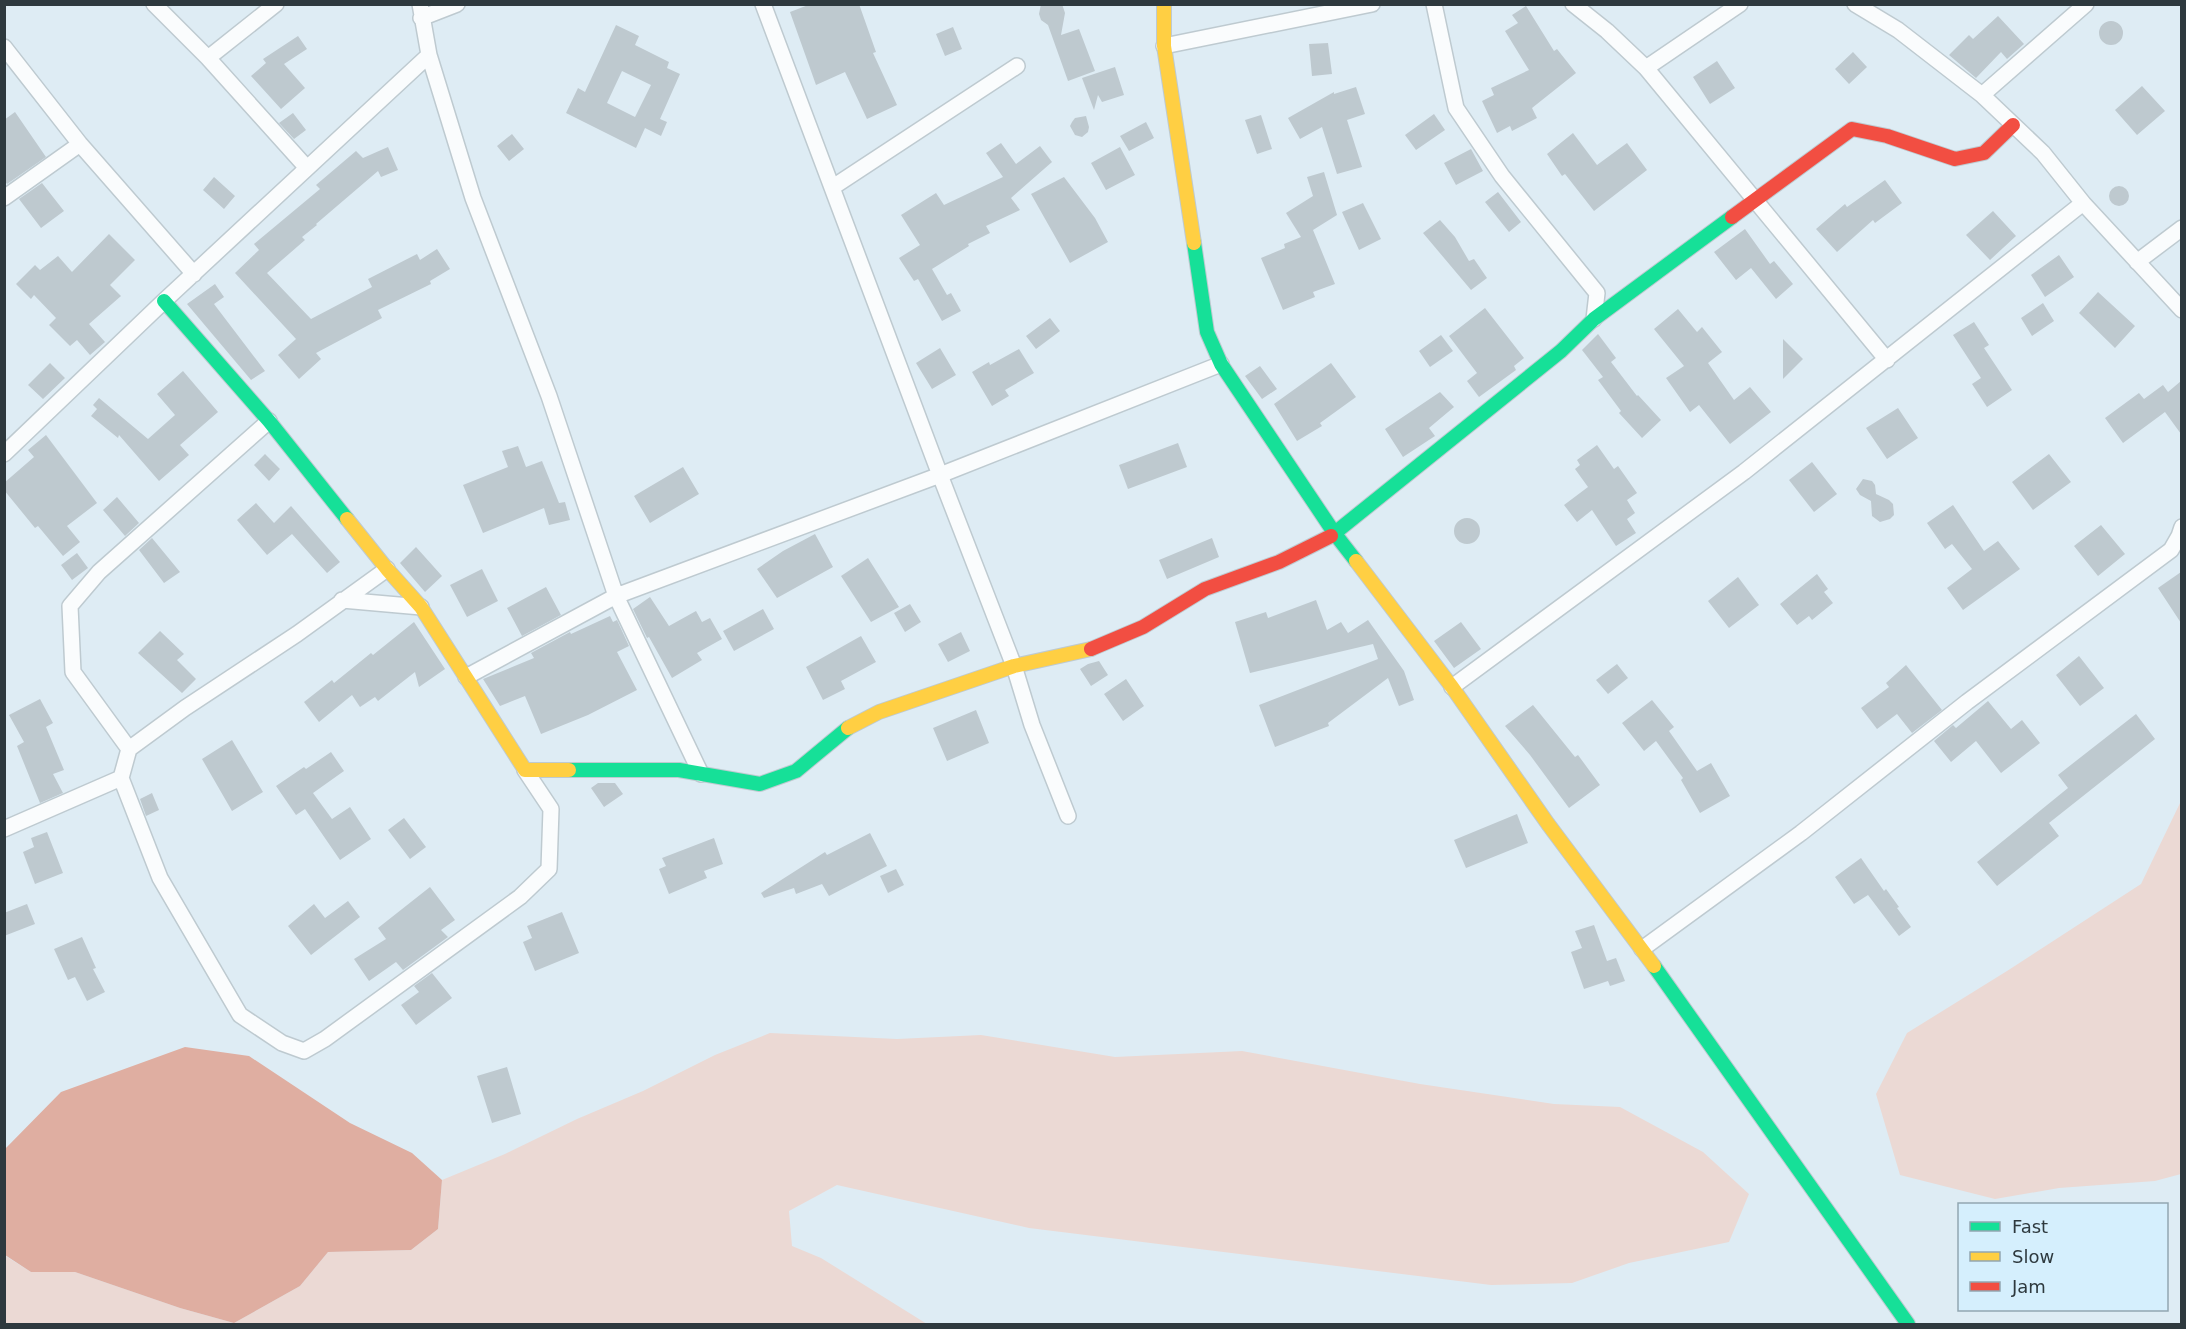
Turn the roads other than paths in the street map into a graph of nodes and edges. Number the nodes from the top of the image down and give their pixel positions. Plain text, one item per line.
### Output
1 (154, 4) edge
2 (276, 4) edge
3 (457, 4) edge
4 (1164, 4) edge
5 (1372, 4) edge
6 (1434, 4) edge
7 (1573, 4) edge
8 (1740, 4) edge
9 (1855, 4) edge
10 (2086, 4) edge
11 (767, 6) edge
12 (420, 11) edge
13 (1164, 46) junction
14 (4, 47) edge
15 (429, 55) junction
16 (208, 58) junction
17 (1017, 66) dead end
18 (1646, 68) junction
19 (1982, 95) junction
20 (2013, 125) junction
21 (80, 144) junction
22 (307, 168) junction
23 (833, 187) junction
24 (4, 198) edge
25 (1755, 200) junction
26 (2083, 203) junction
27 (2181, 228) edge
28 (2137, 262) junction
29 (194, 274) junction
30 (164, 301) junction
31 (2181, 310) edge
32 (1594, 319) junction
33 (1887, 360) junction
34 (1221, 364) junction
35 (269, 421) junction
36 (4, 454) edge
37 (940, 475) junction
38 (2181, 527) edge
39 (1335, 534) junction
40 (387, 569) junction
41 (616, 596) junction
42 (342, 600) junction
43 (421, 607) junction
44 (1014, 666) junction
45 (466, 677) junction
46 (1452, 687) junction
47 (129, 749) junction
48 (525, 770) junction
49 (701, 774) junction
50 (121, 778) junction
51 (1068, 816) dead end
52 (4, 829) edge
53 (1642, 949) junction
54 (1908, 1324) edge

1 - 16 street
2 - 16 street
3 - 12 street
4 - 13 street
5 - 13 street
6 - 32 street
7 - 18 street
8 - 18 street
9 - 19 street
10 - 19 street
11 - 23 street
12 - 15 street
13 - 34 street
14 - 21 street
15 - 22 street
15 - 41 street
16 - 22 street
17 - 23 street
18 - 25 street
19 - 20 street
20 - 25 street
20 - 26 street
21 - 24 street
21 - 29 street
22 - 29 street
23 - 37 street
25 - 32 street
25 - 33 street
26 - 28 street
26 - 33 street
27 - 28 street
28 - 31 street
29 - 30 street
30 - 35 street
30 - 36 street
32 - 39 street
33 - 46 street
34 - 37 street
34 - 39 street
35 - 40 street
35 - 47 street
37 - 41 street
37 - 44 street
38 - 53 street
39 - 44 street
39 - 46 street
40 - 42 street
40 - 43 street
41 - 45 street
41 - 49 street
42 - 43 street
42 - 47 street
43 - 45 street
44 - 49 street
44 - 51 street
45 - 48 street
46 - 53 street
47 - 50 street
48 - 49 street
48 - 50 street
50 - 52 street
53 - 54 street

